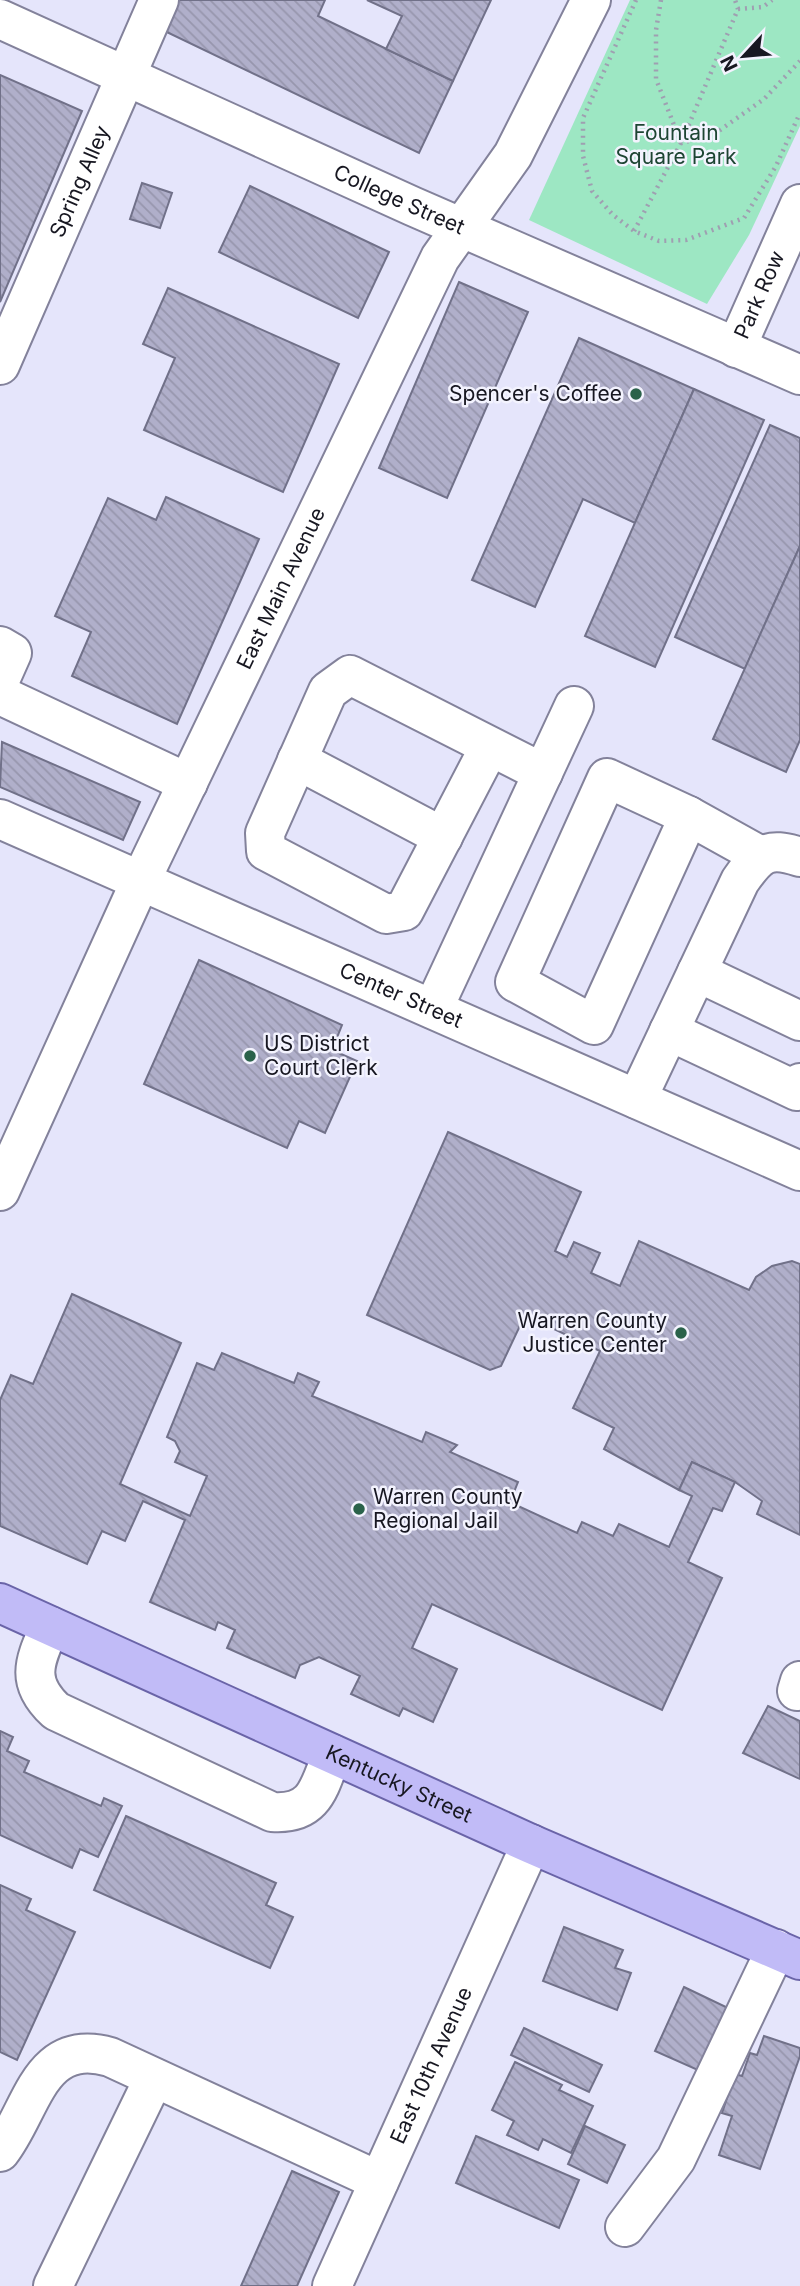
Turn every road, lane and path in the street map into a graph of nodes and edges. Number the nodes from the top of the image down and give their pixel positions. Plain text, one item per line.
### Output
1 (159, 0) edge
2 (591, 0) edge
3 (636, 0) edge
4 (661, 0) edge
5 (734, 0) edge
6 (772, 0) edge
7 (738, 9) junction
8 (0, 19) edge
9 (800, 61) edge
10 (127, 76) junction
11 (800, 114) edge
12 (681, 144) junction
13 (800, 204) edge
14 (460, 227) junction
15 (634, 232) junction
16 (736, 348) junction
17 (0, 365) edge
18 (800, 375) edge
19 (0, 646) edge
20 (0, 680) edge
21 (0, 695) edge
22 (574, 706) dead end
23 (490, 747) junction
24 (297, 760) junction
25 (542, 774) junction
26 (188, 783) junction
27 (689, 816) junction
28 (0, 819) edge
29 (443, 837) junction
30 (761, 856) junction
31 (800, 858) edge
32 (141, 880) junction
33 (697, 972) junction
34 (433, 1009) junction
35 (800, 1021) edge
36 (669, 1031) junction
37 (800, 1083) edge
38 (637, 1099) junction
39 (800, 1171) edge
40 (1, 1188) edge
41 (0, 1604) edge
42 (50, 1626) junction
43 (332, 1754) junction
44 (531, 1844) junction
45 (788, 1954) edge
46 (154, 2078) junction
47 (0, 2152) edge
48 (379, 2181) junction
49 (625, 2227) dead end
50 (53, 2286) edge
51 (332, 2286) edge

1 - 10 street, Spring Alley
2 - 14 street, East Main Avenue
3 - 15 path
4 - 12 path
5 - 7 path
6 - 7 path
7 - 12 path
8 - 10 street, College Street
9 - 12 path
10 - 14 street, College Street
10 - 17 street, Spring Alley
11 - 15 path
12 - 15 path
13 - 16 street, Park Row
14 - 16 street, College Street
14 - 26 street, East Main Avenue
16 - 18 street, College Street
19 - 20 street
21 - 26 street
22 - 25 street
23 - 24 street
23 - 25 street
23 - 29 street
24 - 29 street
24 - 29 street
25 - 34 street
26 - 32 street, East Main Avenue
27 - 27 street
27 - 30 street
28 - 32 street, Center Street
30 - 31 street
30 - 33 street
32 - 34 street, Center Street
32 - 40 street, East Main Avenue
33 - 35 street
33 - 36 street
34 - 38 street, Center Street
36 - 37 street
36 - 38 street
38 - 39 street, Center Street
41 - 42 main road, Kentucky Street
42 - 43 main road, Kentucky Street
42 - 43 street
43 - 44 main road, Kentucky Street
44 - 45 main road, Kentucky Street
44 - 48 street, East 10th Avenue
45 - 49 street
46 - 47 street
46 - 48 street
46 - 50 street
48 - 51 street, East 10th Avenue

